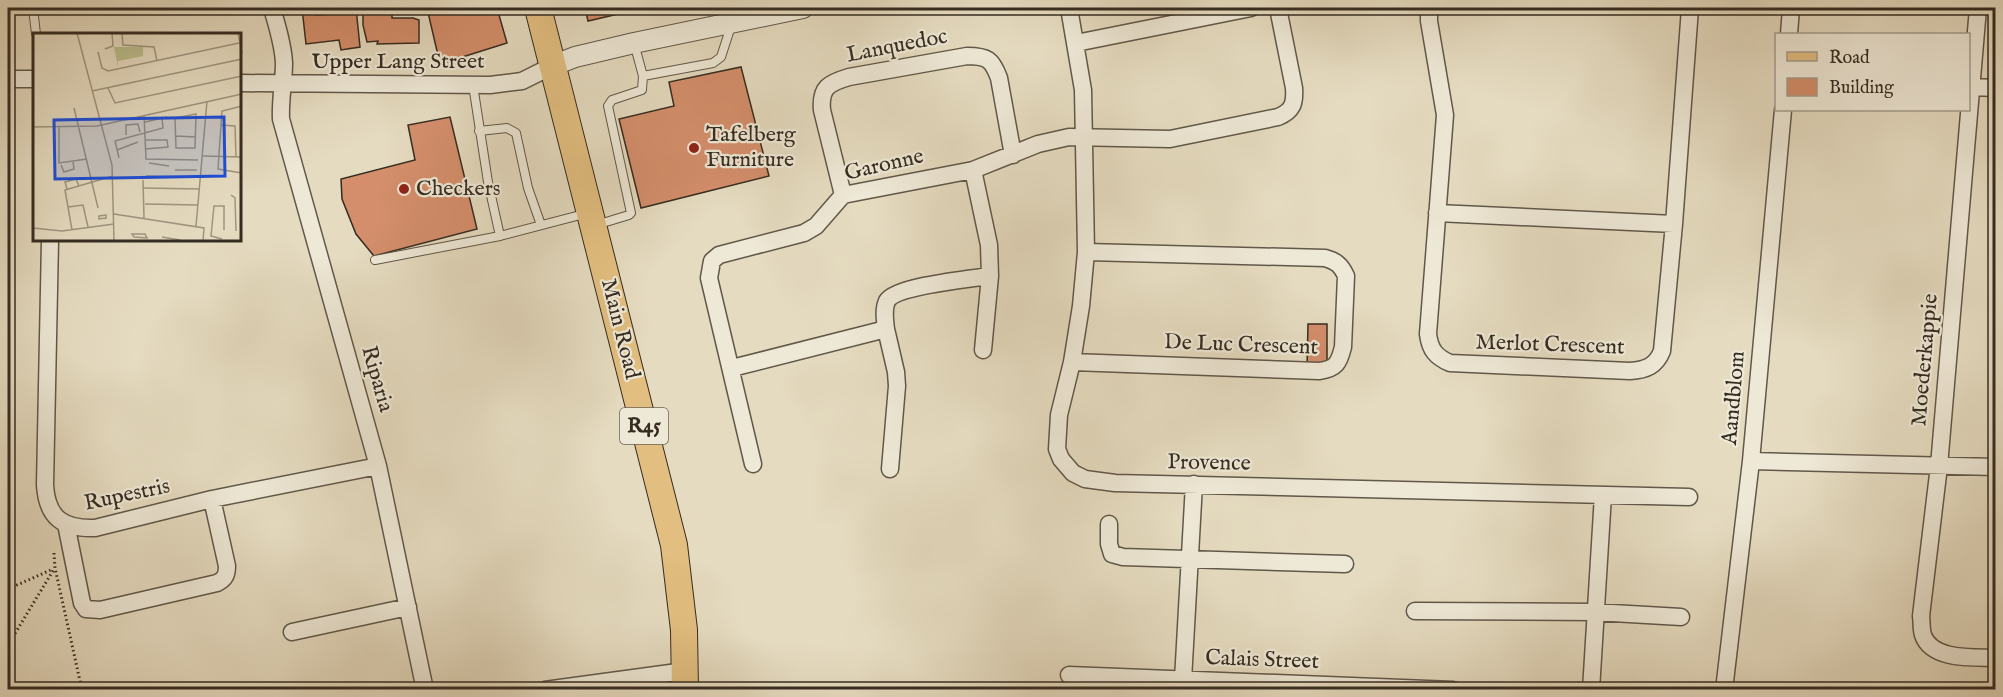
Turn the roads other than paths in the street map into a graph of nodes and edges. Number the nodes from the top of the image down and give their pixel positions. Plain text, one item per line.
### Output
1 (33, 8) edge
2 (272, 8) edge
3 (538, 8) edge
4 (803, 8) edge
5 (1069, 8) edge
6 (1251, 8) edge
7 (1278, 8) edge
8 (1432, 8) edge
9 (1690, 8) edge
10 (1791, 8) edge
11 (1978, 8) edge
12 (732, 22) junction
13 (36, 33) edge
14 (1789, 33) edge
15 (634, 43) junction
16 (1076, 43) junction
17 (552, 66) junction
18 (643, 76) junction
19 (8, 79) edge
20 (33, 79) edge
21 (242, 83) edge
22 (282, 84) junction
23 (473, 85) junction
24 (1971, 87) junction
25 (1995, 88) edge
26 (1970, 99) edge
27 (1783, 111) edge
28 (1969, 111) edge
29 (479, 131) junction
30 (1085, 137) junction
31 (1013, 155) junction
32 (973, 170) junction
33 (843, 195) junction
34 (1437, 213) junction
35 (592, 219) junction
36 (541, 225) junction
37 (1674, 225) junction
38 (500, 236) junction
39 (50, 242) edge
40 (1086, 252) junction
41 (375, 260) dead end
42 (990, 276) junction
43 (886, 329) junction
44 (983, 350) dead end
45 (1072, 362) junction
46 (732, 368) junction
47 (1751, 461) junction
48 (753, 464) dead end
49 (1939, 465) junction
50 (378, 466) junction
51 (1995, 466) edge
52 (890, 469) dead end
53 (1194, 484) junction
54 (1603, 495) junction
55 (1689, 497) dead end
56 (212, 499) junction
57 (66, 524) junction
58 (1109, 524) dead end
59 (1190, 558) junction
60 (1345, 564) dead end
61 (408, 607) junction
62 (1415, 611) dead end
63 (1595, 612) junction
64 (1681, 616) dead end
65 (292, 632) dead end
66 (1995, 658) edge
67 (1070, 675) dead end
68 (685, 680) edge
69 (1183, 680) junction
70 (425, 690) edge
71 (546, 690) edge
72 (1453, 690) edge
73 (1591, 690) edge
74 (1724, 690) edge

1 - 13 lane
2 - 22 street, Riparia
3 - 17 main road, Main Road / R45
4 - 12 street
5 - 16 street
6 - 16 street
7 - 30 street, Garonne
8 - 34 street, Merlot Crescent
9 - 37 street, Merlot Crescent
10 - 14 street
11 - 24 street, Moederkappie
12 - 15 street
12 - 18 lane
15 - 17 street
15 - 18 lane
16 - 30 street
17 - 23 street, Upper Lang Street
17 - 35 main road, Main Road / R45
18 - 35 lane
19 - 20 street
21 - 22 street, Upper Lang Street
22 - 23 street, Upper Lang Street
22 - 50 street, Riparia
23 - 29 lane
24 - 25 street
24 - 26 street, Moederkappie
27 - 47 street, Aandblom
28 - 49 street, Moederkappie
29 - 36 lane
29 - 38 lane
30 - 31 street, Garonne
30 - 40 street, Provence
31 - 32 street, Garonne
31 - 33 street, Lanquedoc
32 - 33 street, Garonne
32 - 42 street
33 - 46 street, Garonne
34 - 37 street
34 - 37 street, Merlot Crescent
35 - 36 lane
35 - 68 main road, Main Road / R45
36 - 38 lane
38 - 41 lane
39 - 57 street, Rupestris
40 - 45 street, Provence
40 - 45 street, De Luc Crescent
42 - 43 street
42 - 44 street
43 - 46 street
43 - 52 street
45 - 53 street, Provence
46 - 48 street, Garonne
47 - 49 street
47 - 74 street, Aandblom
49 - 51 street
49 - 66 street, Moederkappie
50 - 56 street, Rupestris
50 - 61 street, Riparia
53 - 54 street, Provence
53 - 59 street
54 - 55 street, Provence
54 - 63 street
56 - 57 street, Rupestris
56 - 57 street
58 - 59 street
59 - 60 street
59 - 69 street
61 - 65 street
61 - 70 street, Riparia
62 - 63 street
63 - 64 street
63 - 73 street
67 - 69 street, Calais Street
68 - 71 street
69 - 72 street, Calais Street

